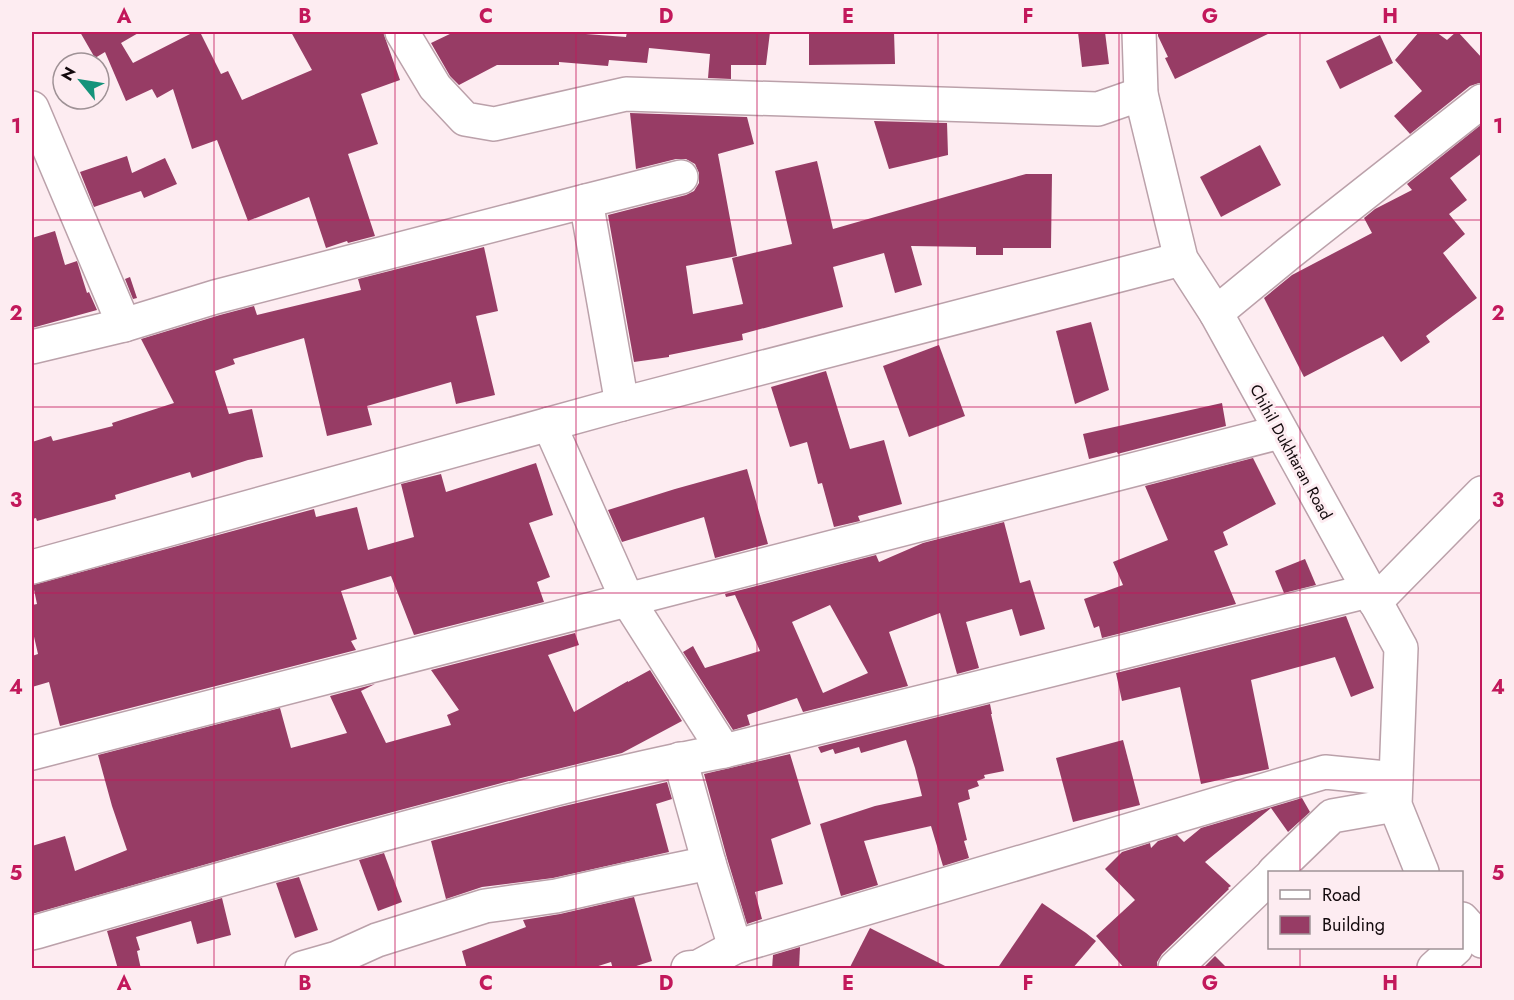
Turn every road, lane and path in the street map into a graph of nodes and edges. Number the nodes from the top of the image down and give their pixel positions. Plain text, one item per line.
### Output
1 (402, 32) edge
2 (1139, 32) edge
3 (1141, 94) junction
4 (1482, 101) edge
5 (32, 108) edge
6 (681, 177) dead end
7 (585, 201) junction
8 (1181, 260) junction
9 (1216, 313) junction
10 (124, 325) junction
11 (32, 347) edge
12 (622, 404) junction
13 (549, 424) junction
14 (1280, 432) junction
15 (1482, 493) edge
16 (32, 567) edge
17 (1372, 596) junction
18 (627, 599) junction
19 (724, 751) junction
20 (32, 753) edge
21 (680, 759) junction
22 (1396, 792) junction
23 (709, 864) junction
24 (1276, 871) edge
25 (1421, 871) edge
26 (1268, 878) edge
27 (32, 933) edge
28 (735, 946) junction
29 (1454, 949) edge
30 (302, 969) edge
31 (688, 969) edge
32 (1175, 969) edge
33 (1434, 969) edge

1 - 3 street
2 - 3 street, Chihil Dukhtaran Road
3 - 8 street, Chihil Dukhtaran Road
4 - 9 street
5 - 10 street
6 - 7 street
7 - 10 street
7 - 12 street
8 - 9 street, Chihil Dukhtaran Road
8 - 12 street
9 - 14 street, Chihil Dukhtaran Road
10 - 11 street
12 - 13 street
13 - 16 street
13 - 18 street
14 - 17 street, Chihil Dukhtaran Road
14 - 18 street
15 - 17 street
17 - 19 street
17 - 22 street, Chihil Dukhtaran Road
18 - 19 street
18 - 20 street
19 - 21 street
21 - 23 street
21 - 27 street
22 - 24 street
22 - 25 street, Chihil Dukhtaran Road
22 - 28 street
23 - 28 street
23 - 30 street
26 - 32 street
28 - 31 street
29 - 33 street

